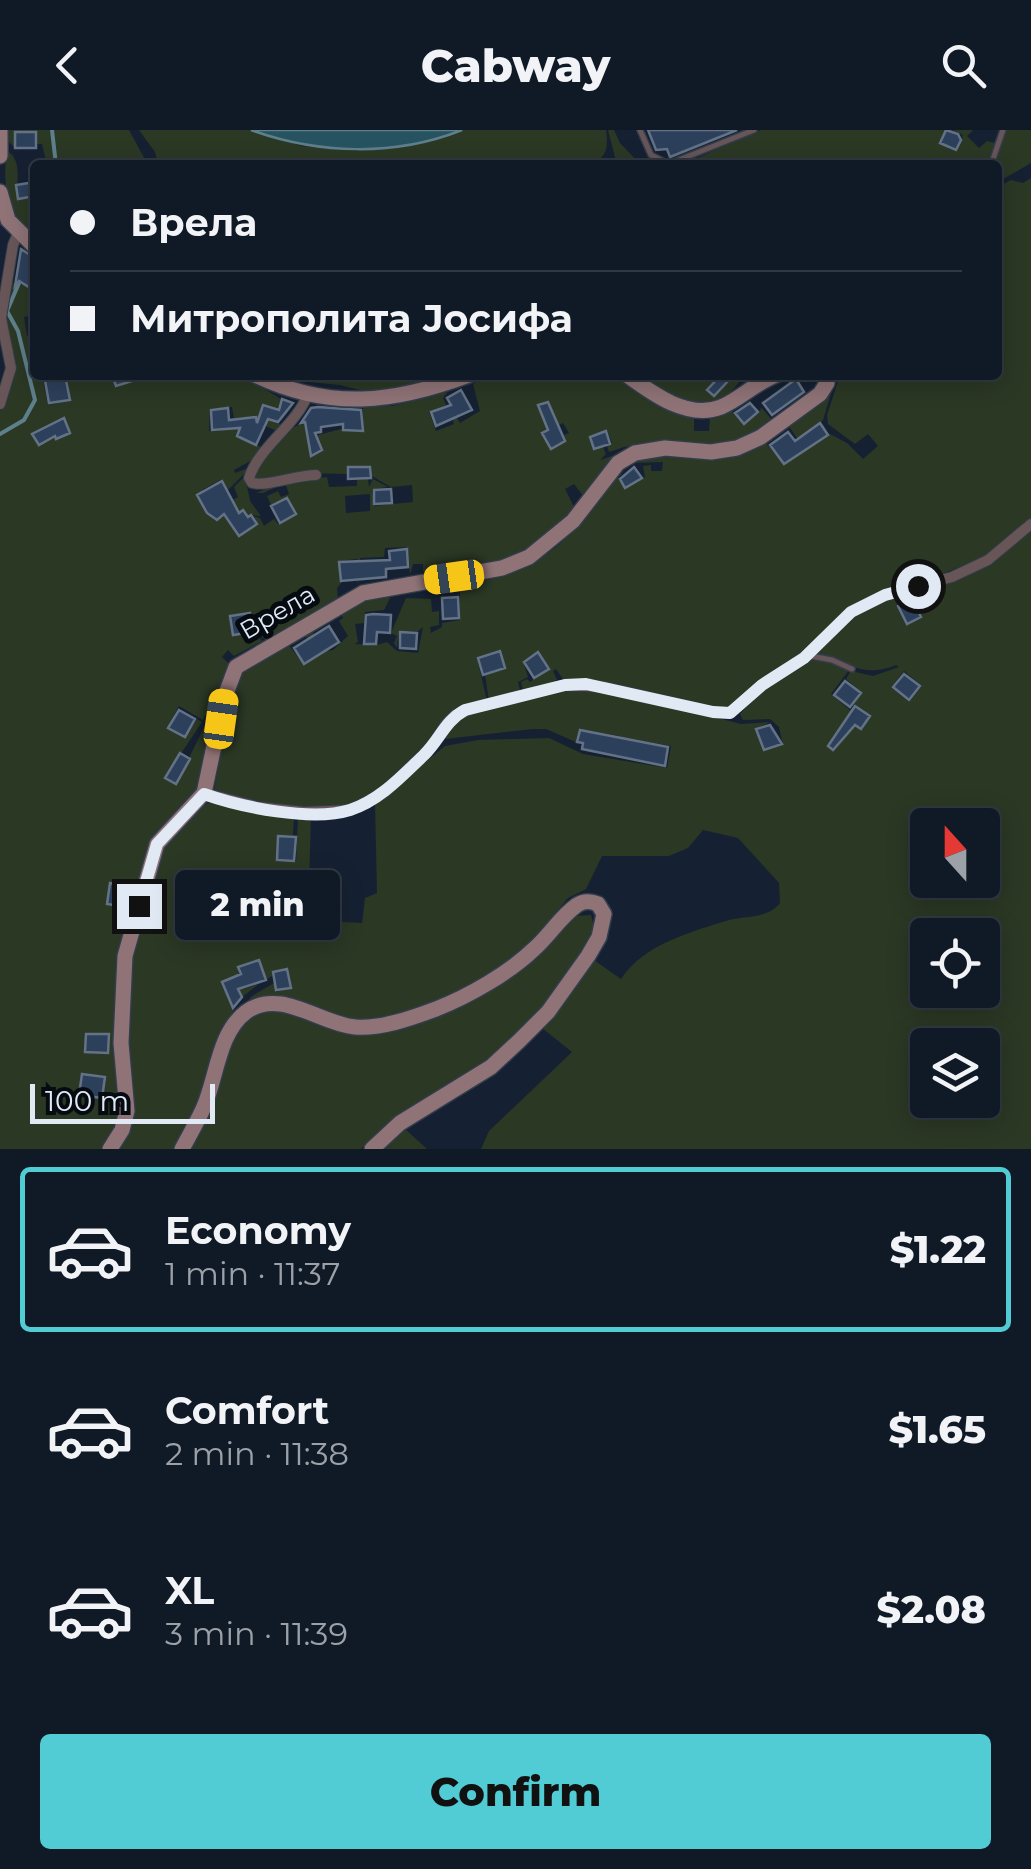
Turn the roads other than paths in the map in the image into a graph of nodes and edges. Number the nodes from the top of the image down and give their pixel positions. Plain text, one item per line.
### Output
1 (0, 130) edge
2 (640, 130) edge
3 (754, 130) edge
4 (1003, 130) edge
5 (0, 156) edge
6 (661, 160) edge
7 (679, 160) edge
8 (993, 160) edge
9 (0, 192) edge
10 (28, 241) edge
11 (269, 380) edge
12 (455, 380) edge
13 (634, 380) edge
14 (764, 380) edge
15 (827, 380) edge
16 (308, 394) junction
17 (0, 404) edge
18 (316, 475) dead end
19 (1031, 524) edge
20 (808, 655) junction
21 (852, 669) dead end
22 (204, 794) junction
23 (110, 1149) edge
24 (182, 1149) edge
25 (372, 1149) edge

1 - 5 street
2 - 6 lane
3 - 7 lane
4 - 8 lane
9 - 10 street
10 - 17 street
11 - 16 street
12 - 16 street
13 - 14 street
15 - 22 street, Врела
16 - 18 street
19 - 20 street
20 - 21 lane
20 - 22 street
22 - 23 street
24 - 25 street

